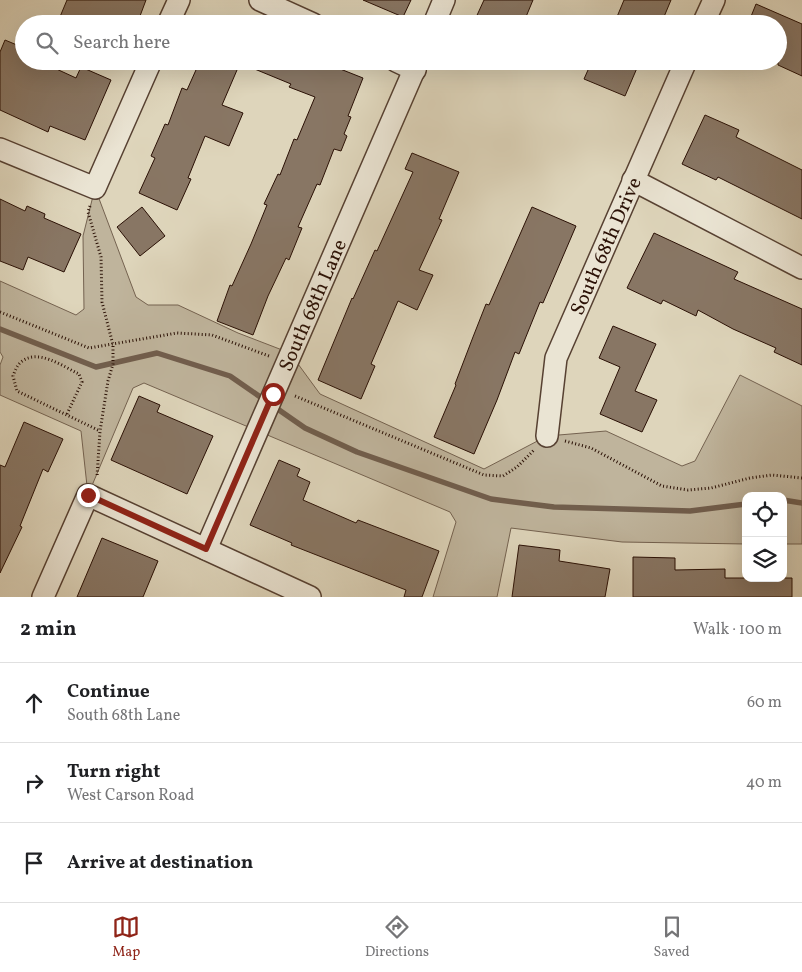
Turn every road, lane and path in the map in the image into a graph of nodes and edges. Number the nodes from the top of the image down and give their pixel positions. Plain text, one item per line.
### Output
1 (179, 0) edge
2 (260, 0) edge
3 (444, 0) edge
4 (714, 0) edge
5 (172, 15) edge
6 (293, 15) edge
7 (438, 15) edge
8 (707, 15) edge
9 (147, 70) edge
10 (408, 70) edge
11 (682, 70) edge
12 (0, 149) edge
13 (633, 180) junction
14 (95, 188) junction
15 (802, 268) edge
16 (0, 312) edge
17 (112, 345) junction
18 (285, 366) junction
19 (67, 414) junction
20 (100, 431) junction
21 (547, 436) dead end
22 (88, 495) junction
23 (206, 549) junction
24 (43, 597) edge
25 (309, 597) edge

1 - 5 street
2 - 6 street
3 - 7 street
4 - 8 street
9 - 14 street
10 - 18 street, South 68th Lane
11 - 13 street, South 68th Drive
12 - 14 street
13 - 15 street
13 - 21 street, South 68th Drive
14 - 17 path
16 - 17 path
17 - 18 path
17 - 20 path
18 - 23 street, South 68th Lane
19 - 19 path
19 - 20 path
20 - 22 path
22 - 23 street
22 - 24 street
23 - 25 street

